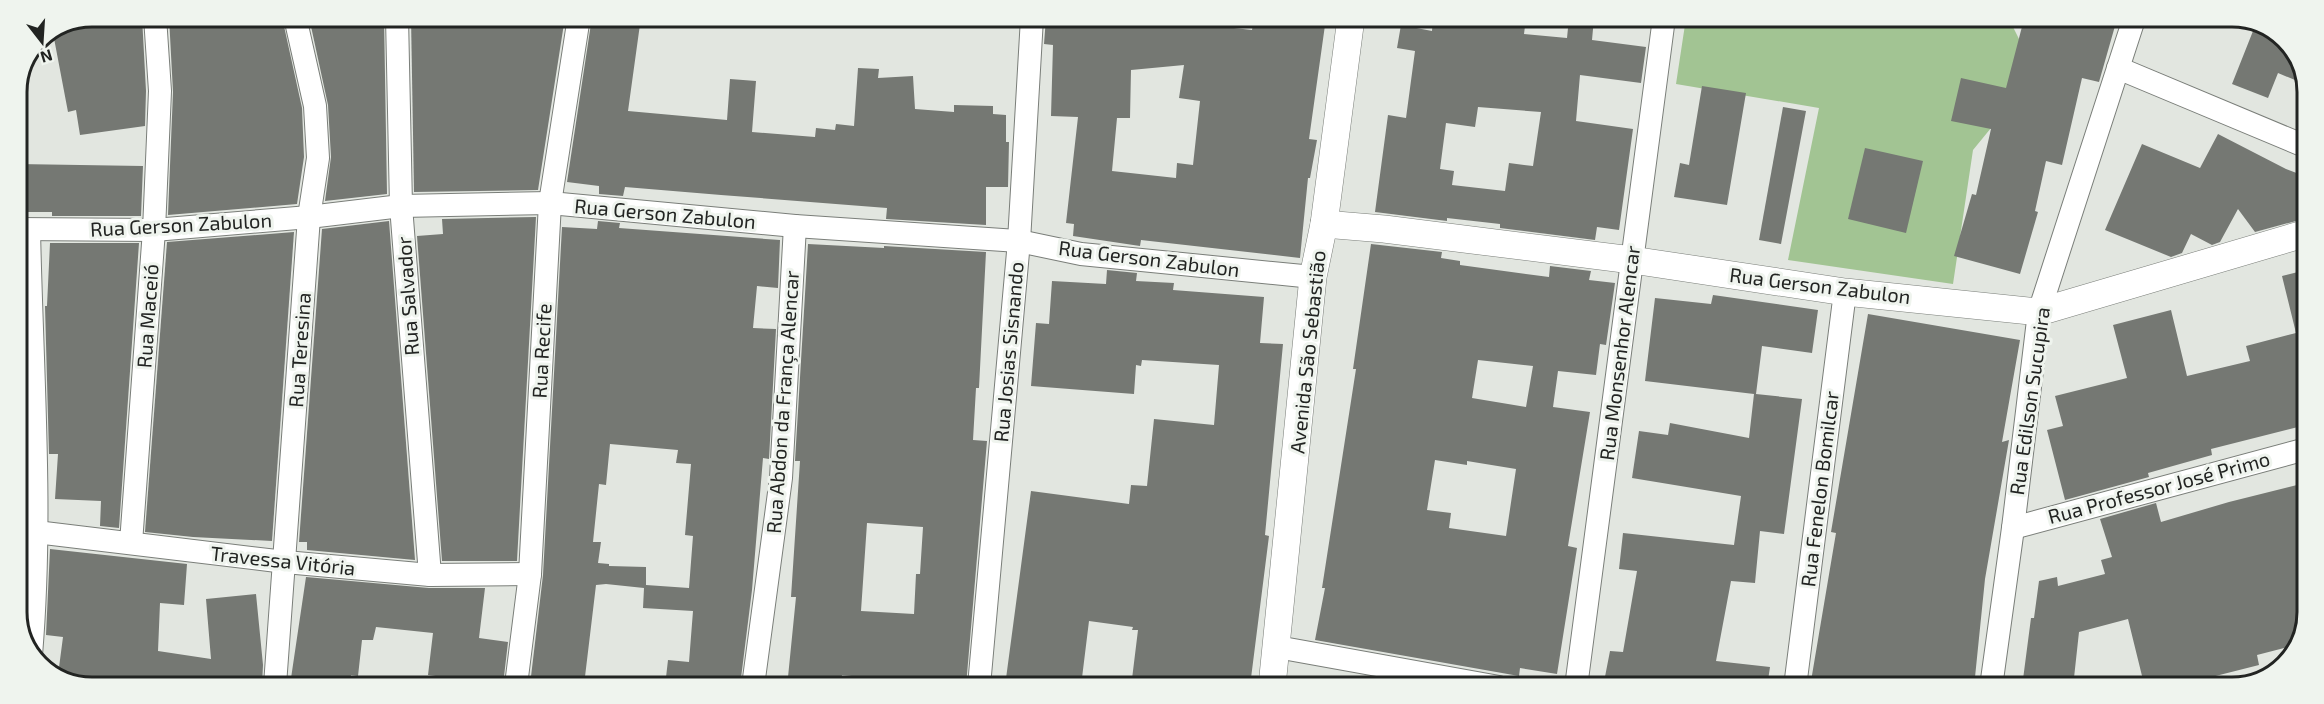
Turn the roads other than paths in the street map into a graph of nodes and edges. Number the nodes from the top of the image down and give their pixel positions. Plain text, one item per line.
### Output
1 (156, 27) edge
2 (297, 27) edge
3 (397, 27) edge
4 (577, 27) edge
5 (1031, 27) edge
6 (1350, 27) edge
7 (1663, 27) edge
8 (2131, 27) edge
9 (2118, 68) junction
10 (2297, 143) edge
11 (550, 203) junction
12 (401, 206) junction
13 (309, 217) junction
14 (1324, 224) junction
15 (795, 226) junction
16 (27, 230) edge
17 (154, 230) junction
18 (2297, 236) edge
19 (1019, 241) junction
20 (1632, 260) junction
21 (1313, 277) junction
22 (1845, 292) junction
23 (2038, 312) junction
24 (27, 323) edge
25 (2297, 451) edge
26 (2013, 528) junction
27 (36, 532) junction
28 (130, 543) junction
29 (285, 562) junction
30 (530, 574) junction
31 (430, 575) junction
32 (33, 638) edge
33 (1278, 647) junction
34 (276, 677) edge
35 (517, 677) edge
36 (754, 677) edge
37 (980, 677) edge
38 (1273, 677) edge
39 (1443, 677) edge
40 (1577, 677) edge
41 (1796, 677) edge
42 (1992, 677) edge

1 - 17 street, Rua Maceió
2 - 13 street, Rua Teresina
3 - 12 street, Rua Salvador
4 - 11 street, Rua Recife
5 - 19 street, Rua Josias Sisnando
6 - 14 street, Avenida São Sebastião
7 - 20 street, Rua Monsenhor Alencar
8 - 9 street, Rua Edilson Sucupira
9 - 10 street
9 - 23 street, Rua Edilson Sucupira
11 - 12 street, Rua Gerson Zabulon
11 - 15 street, Rua Gerson Zabulon
11 - 30 street, Rua Recife
12 - 13 street, Rua Gerson Zabulon
12 - 31 street, Rua Salvador
13 - 17 street, Rua Gerson Zabulon
13 - 29 street, Rua Teresina
14 - 20 street, Rua Gerson Zabulon
14 - 21 street, Avenida São Sebastião
15 - 19 street, Rua Gerson Zabulon
15 - 36 street, Rua Abdon da França Alencar
16 - 17 street, Rua Gerson Zabulon
17 - 28 street, Rua Maceió
18 - 23 street, Rua Gerson Zabulon
19 - 21 street, Rua Gerson Zabulon
19 - 37 street, Rua Josias Sisnando
20 - 22 street, Rua Gerson Zabulon
20 - 40 street, Rua Monsenhor Alencar
21 - 33 street, Avenida São Sebastião
22 - 23 street, Rua Gerson Zabulon
22 - 41 street, Rua Fenelon Bomilcar
23 - 26 street, Rua Edilson Sucupira
24 - 27 street
25 - 26 street, Rua Professor José Primo
26 - 42 street, Rua Edilson Sucupira
27 - 28 street, Travessa Vitória
27 - 32 street
28 - 29 street, Travessa Vitória
29 - 31 street, Travessa Vitória
29 - 34 street, Rua Teresina
30 - 31 street, Travessa Vitória
30 - 35 street, Rua Recife
33 - 38 street, Avenida São Sebastião
33 - 39 street

